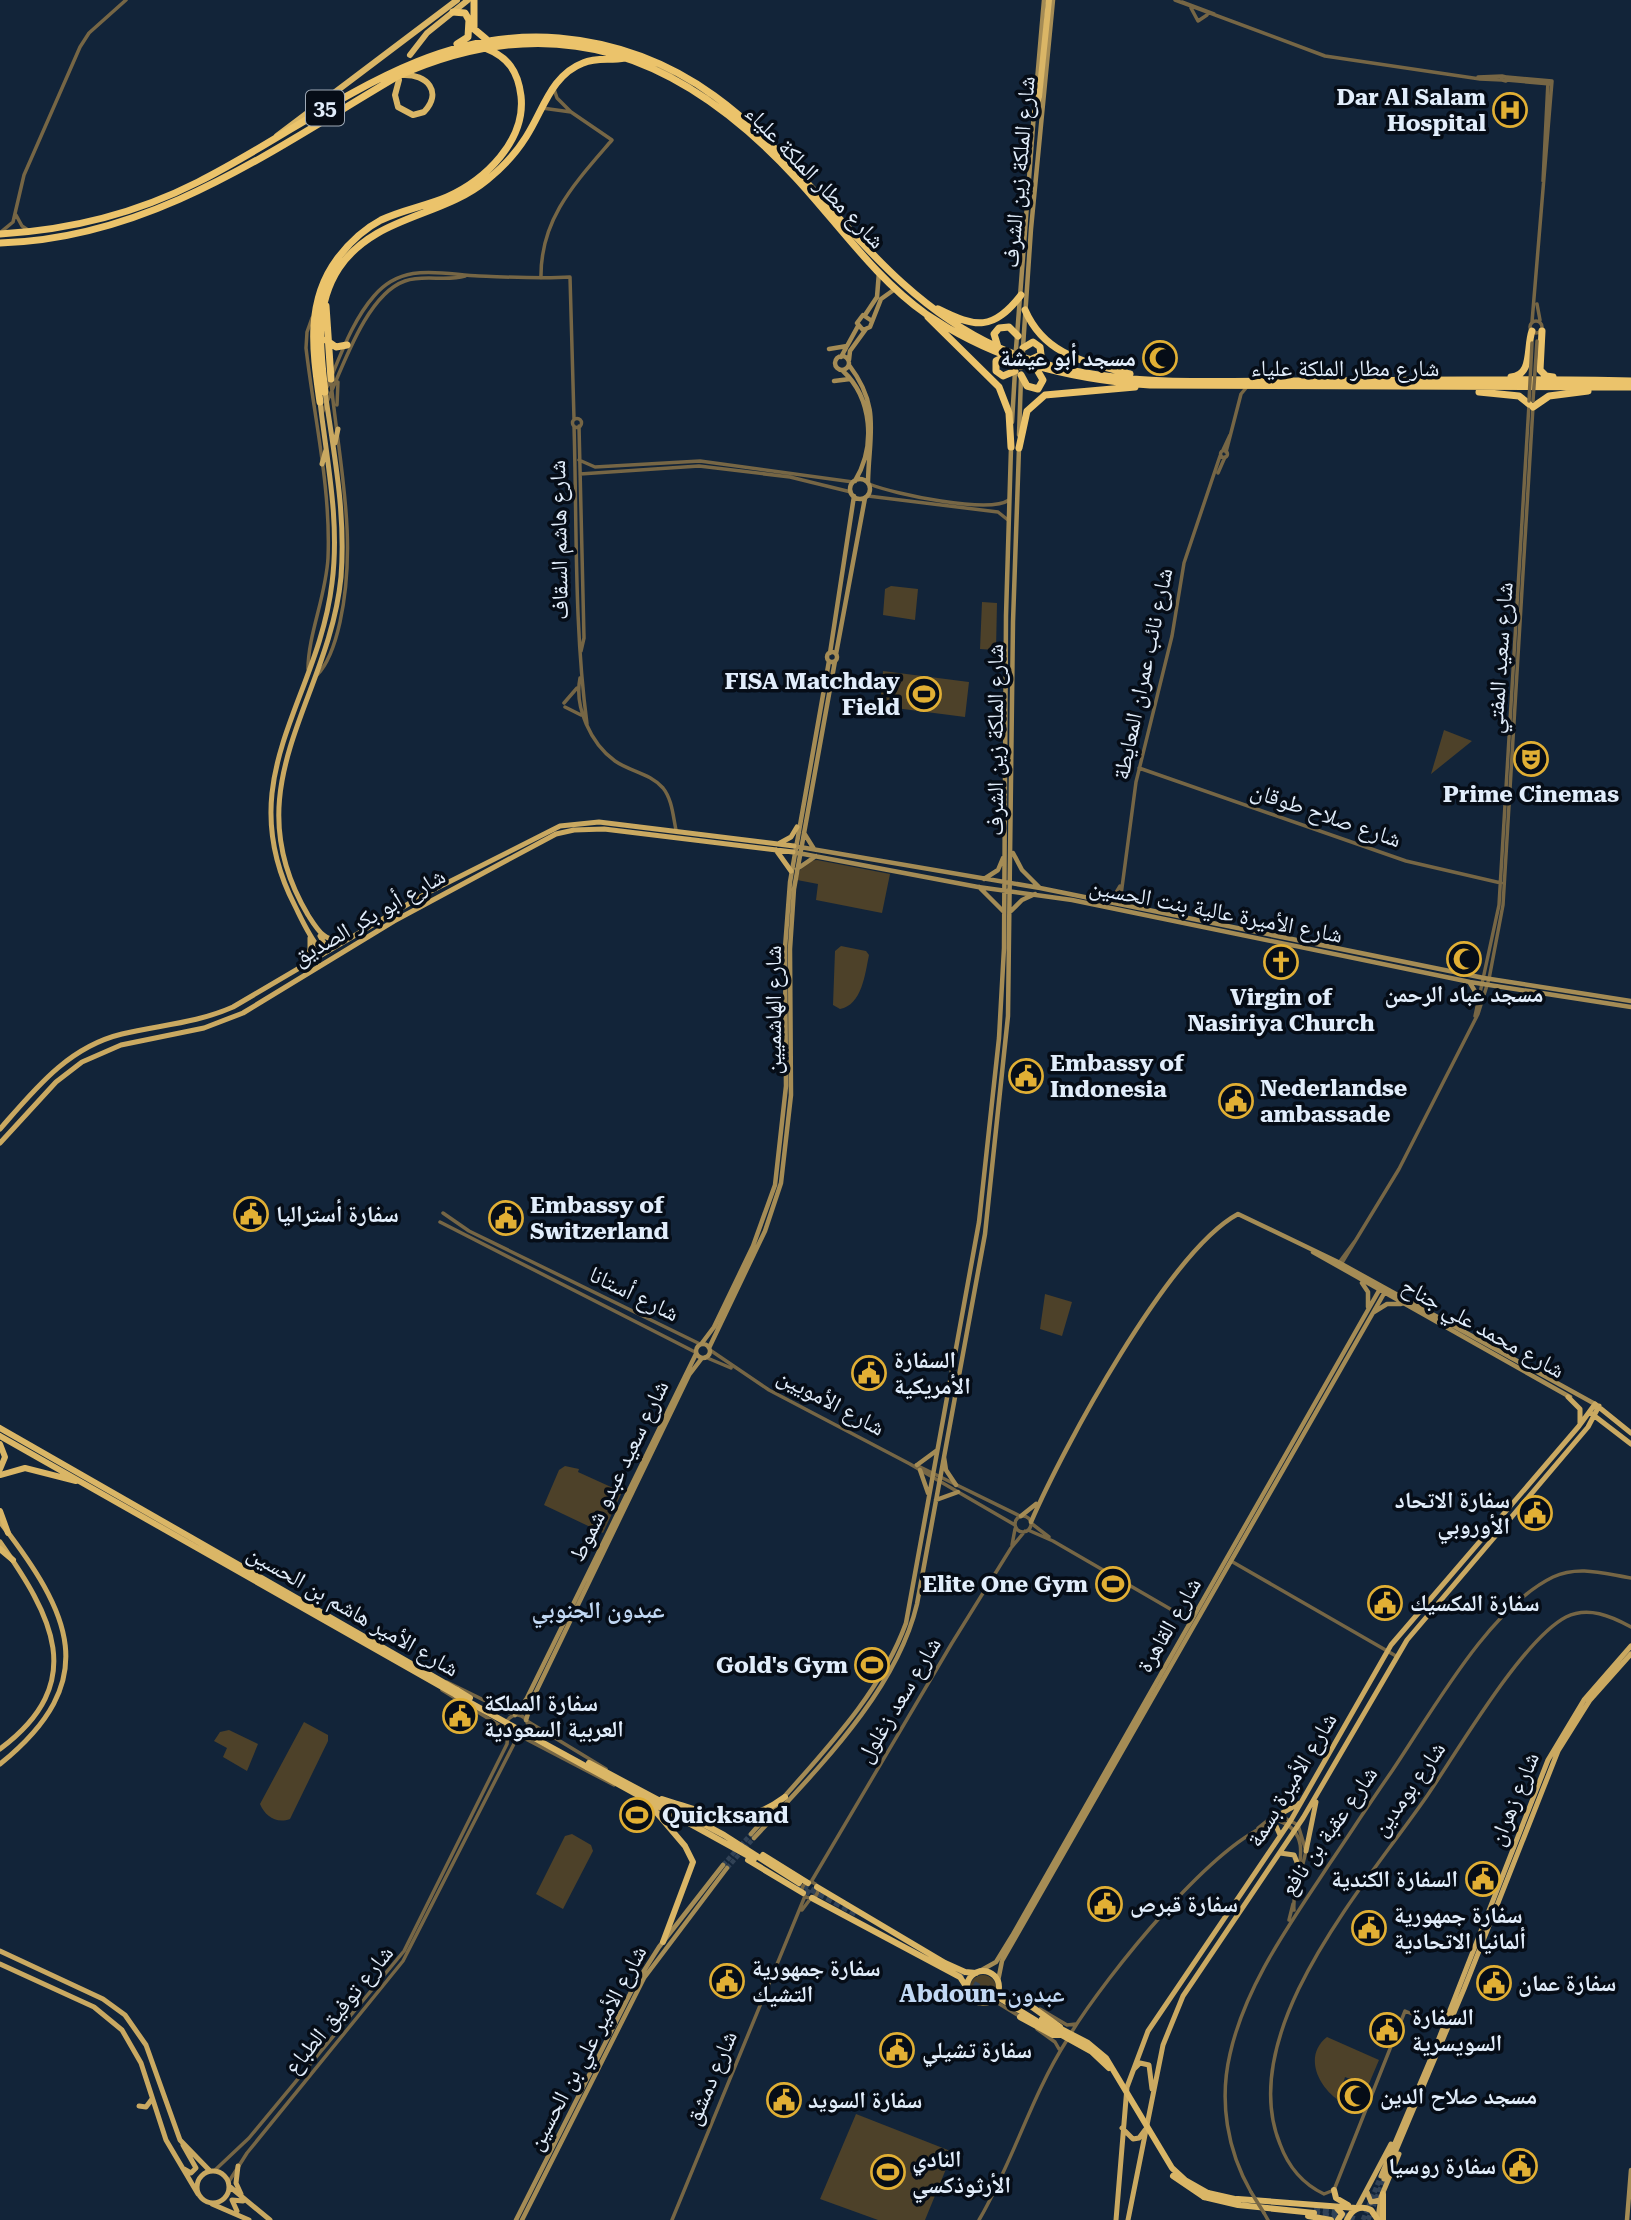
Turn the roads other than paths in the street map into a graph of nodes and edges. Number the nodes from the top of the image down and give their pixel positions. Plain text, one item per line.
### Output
1 (126, 0) edge
2 (457, 0) edge
3 (468, 0) edge
4 (474, 0) edge
5 (1049, 0) edge
6 (1176, 1) edge
7 (1191, 8) junction
8 (453, 12) junction
9 (1209, 15) junction
10 (1216, 16) junction
11 (490, 40) junction
12 (485, 47) junction
13 (451, 51) junction
14 (410, 55) dead end
15 (626, 58) junction
16 (398, 78) junction
17 (554, 86) junction
18 (542, 108) junction
19 (571, 112) junction
20 (1034, 116) joint
21 (275, 138) junction
22 (15, 213) junction
23 (379, 226) junction
24 (32, 231) junction
25 (0, 233) edge
26 (0, 243) edge
27 (878, 271) junction
28 (467, 275) junction
29 (541, 278) junction
30 (898, 289) junction
31 (1021, 295) junction
32 (325, 302) junction
33 (1536, 302) junction
34 (926, 309) junction
35 (1025, 310) junction
36 (865, 315) junction
37 (314, 316) junction
38 (872, 321) junction
39 (858, 325) junction
40 (1536, 329) junction
41 (866, 330) junction
42 (1018, 336) junction
43 (326, 341) junction
44 (347, 345) junction
45 (848, 345) junction
46 (998, 348) junction
47 (829, 349) dead end
48 (1021, 350) junction
49 (841, 356) junction
50 (1004, 357) junction
51 (1029, 360) junction
52 (849, 363) junction
53 (1035, 368) junction
54 (1018, 370) junction
55 (843, 371) junction
56 (334, 379) junction
57 (852, 380) junction
58 (834, 381) dead end
59 (1631, 381) edge
60 (1149, 382) junction
61 (1602, 384) junction
62 (1465, 385) junction
63 (1233, 386) junction
64 (1248, 386) junction
65 (1631, 387) edge
66 (329, 391) junction
67 (1240, 397) junction
68 (324, 402) junction
69 (1531, 403) junction
70 (336, 414) junction
71 (576, 419) junction
72 (576, 426) junction
73 (338, 429) junction
74 (330, 446) junction
75 (1015, 447) junction
76 (579, 460) junction
77 (322, 464) junction
78 (704, 464) junction
79 (580, 474) junction
80 (854, 481) junction
81 (869, 483) junction
82 (852, 494) junction
83 (866, 497) junction
84 (1009, 500) junction
85 (998, 509) junction
86 (1008, 520) junction
87 (342, 560) junction
88 (348, 572) junction
89 (580, 653) junction
90 (830, 653) junction
91 (836, 654) junction
92 (832, 661) junction
93 (309, 671) junction
94 (581, 676) junction
95 (313, 679) junction
96 (579, 682) junction
97 (583, 716) junction
98 (587, 724) junction
99 (1139, 768) junction
100 (801, 827) junction
101 (676, 830) junction
102 (705, 838) junction
103 (1006, 840) junction
104 (776, 847) junction
105 (815, 849) junction
106 (797, 850) junction
107 (1012, 851) junction
108 (816, 856) junction
109 (794, 870) junction
110 (982, 880) junction
111 (1122, 881) junction
112 (1004, 883) junction
113 (1501, 883) junction
114 (1012, 884) junction
115 (978, 887) junction
116 (1040, 888) junction
117 (1004, 890) junction
118 (1011, 891) junction
119 (1037, 894) junction
120 (1098, 900) junction
121 (1127, 905) junction
122 (1007, 912) junction
123 (1171, 917) junction
124 (316, 926) junction
125 (309, 932) junction
126 (350, 937) junction
127 (296, 969) junction
128 (1470, 982) junction
129 (1486, 982) junction
130 (1479, 998) junction
131 (1631, 1001) edge
132 (1631, 1007) edge
133 (1475, 1018) junction
134 (0, 1129) edge
135 (0, 1143) edge
136 (443, 1213) dead end
137 (440, 1222) dead end
138 (1339, 1265) junction
139 (1359, 1279) junction
140 (1382, 1290) junction
141 (1409, 1306) junction
142 (1370, 1312) junction
143 (701, 1343) junction
144 (710, 1349) junction
145 (696, 1353) junction
146 (704, 1358) junction
147 (736, 1370) junction
148 (1569, 1396) junction
149 (1597, 1405) junction
150 (1592, 1414) junction
151 (1579, 1426) junction
152 (1588, 1427) junction
153 (0, 1428) edge
154 (1609, 1428) junction
155 (1631, 1432) edge
156 (0, 1436) edge
157 (0, 1444) edge
158 (1631, 1444) edge
159 (937, 1450) junction
160 (944, 1452) junction
161 (919, 1468) junction
162 (0, 1469) edge
163 (933, 1472) junction
164 (0, 1475) edge
165 (939, 1478) junction
166 (932, 1479) junction
167 (77, 1481) junction
168 (956, 1485) junction
169 (958, 1492) junction
170 (929, 1497) junction
171 (935, 1500) junction
172 (1039, 1501) junction
173 (0, 1511) edge
174 (1021, 1516) junction
175 (0, 1522) edge
176 (1031, 1523) junction
177 (1015, 1526) junction
178 (1026, 1531) junction
179 (8, 1532) junction
180 (1053, 1541) junction
181 (0, 1542) edge
182 (1011, 1548) junction
183 (0, 1549) edge
184 (13, 1560) junction
185 (1229, 1560) junction
186 (1631, 1578) edge
187 (1191, 1621) junction
188 (1631, 1628) edge
189 (1631, 1646) edge
190 (1387, 1650) junction
191 (1631, 1654) edge
192 (1396, 1656) junction
193 (432, 1676) junction
194 (435, 1684) junction
195 (456, 1693) junction
196 (501, 1709) junction
197 (515, 1715) junction
198 (527, 1721) junction
199 (496, 1723) junction
200 (539, 1729) junction
201 (507, 1731) junction
202 (519, 1736) junction
203 (532, 1742) junction
204 (0, 1749) edge
205 (0, 1763) edge
206 (588, 1765) junction
207 (615, 1777) junction
208 (621, 1787) junction
209 (1320, 1791) junction
210 (785, 1797) junction
211 (648, 1799) junction
212 (1303, 1801) junction
213 (1275, 1817) junction
214 (1289, 1822) junction
215 (1268, 1824) junction
216 (1258, 1828) junction
217 (1296, 1828) junction
218 (1280, 1835) junction
219 (722, 1838) junction
220 (1306, 1851) junction
221 (1280, 1853) junction
222 (1300, 1867) junction
223 (1298, 1882) junction
224 (798, 1884) tunnel mouth
225 (813, 1884) junction
226 (807, 1896) junction
227 (829, 1896) junction
228 (821, 1902) junction
229 (1295, 1909) junction
230 (1289, 1922) junction
231 (663, 1942) junction
232 (0, 1951) edge
233 (996, 1962) junction
234 (0, 1964) edge
235 (1001, 1966) junction
236 (977, 1973) junction
237 (998, 1981) junction
238 (967, 1988) junction
239 (999, 1996) junction
240 (363, 1999) junction
241 (369, 2004) junction
242 (1028, 2004) junction
243 (1020, 2017) junction
244 (1039, 2022) junction
245 (1076, 2024) junction
246 (1443, 2027) junction
247 (1061, 2032) junction
248 (1059, 2051) junction
249 (1129, 2079) junction
250 (152, 2099) junction
251 (139, 2106) dead end
252 (1151, 2106) junction
253 (1405, 2121) junction
254 (568, 2125) junction
255 (1147, 2127) junction
256 (1122, 2128) junction
257 (1407, 2128) junction
258 (182, 2144) junction
259 (228, 2160) junction
260 (182, 2167) junction
261 (237, 2167) junction
262 (212, 2171) junction
263 (1631, 2173) edge
264 (228, 2184) junction
265 (1334, 2190) junction
266 (1367, 2192) junction
267 (198, 2194) junction
268 (1382, 2195) junction
269 (246, 2202) junction
270 (1238, 2202) junction
271 (209, 2203) junction
272 (1334, 2206) junction
273 (1354, 2208) junction
274 (239, 2214) junction
275 (1312, 2215) edge
276 (1379, 2219) edge
277 (249, 2220) edge
278 (270, 2220) edge
279 (516, 2220) edge
280 (522, 2220) edge
281 (672, 2220) edge
282 (979, 2220) edge
283 (1116, 2220) edge
284 (1128, 2220) edge
285 (1268, 2220) edge
286 (1331, 2220) edge
287 (1338, 2220) edge
288 (1348, 2220) edge
289 (1627, 2220) edge

1 - 22 street
2 - 21 highway, 35
3 - 8 highway
4 - 11 highway
5 - 20 highway
5 - 35 main road, شارع الملكة زين الشرف
6 - 7 street
6 - 10 street
7 - 9 street
7 - 9 street
8 - 13 highway
8 - 14 highway
9 - 10 street
10 - 33 street
11 - 13 highway, شارع مطار الملكة علياء
11 - 34 highway, شارع مطار الملكة علياء
12 - 13 highway, شارع مطار الملكة علياء
12 - 15 highway, شارع مطار الملكة علياء
12 - 23 highway
13 - 16 highway, شارع مطار الملكة علياء / 35
13 - 21 highway, شارع مطار الملكة علياء / 35
15 - 17 highway
15 - 27 highway, شارع مطار الملكة علياء
16 - 16 highway
16 - 26 highway, شارع مطار الملكة علياء / 35
17 - 18 highway
17 - 19 street
18 - 19 street
18 - 23 highway
19 - 29 street
20 - 31 main road, شارع الملكة زين الشرف
21 - 24 highway, شارع مطار الملكة علياء / 35
22 - 24 street
22 - 25 street
23 - 32 highway
23 - 37 highway
24 - 25 highway, شارع مطار الملكة علياء / 35
27 - 30 highway, شارع مطار الملكة علياء
27 - 36 main road
28 - 29 street
28 - 44 street
28 - 56 street
29 - 71 street
30 - 34 highway, شارع مطار الملكة علياء
30 - 38 main road
31 - 34 highway
31 - 42 main road, شارع الملكة زين الشرف
32 - 43 highway
32 - 66 highway
33 - 40 street
33 - 40 street, شارع سعيد المفتي
34 - 46 highway, شارع مطار الملكة علياء
34 - 50 highway, شارع مطار الملكة علياء
34 - 75 highway
35 - 48 main road, شارع الملكة زين الشرف
35 - 60 highway
36 - 38 main road
36 - 39 main road
37 - 68 highway
37 - 77 street
38 - 41 main road
39 - 41 main road
39 - 45 main road
40 - 61 highway
40 - 62 highway
40 - 69 street, شارع سعيد المفتي, bridge
41 - 52 main road
42 - 46 highway
42 - 48 main road, شارع الملكة زين الشرف
43 - 44 highway
43 - 56 highway
44 - 56 street
45 - 47 main road
45 - 49 main road
46 - 51 highway, شارع مطار الملكة علياء
48 - 51 highway
48 - 54 main road, شارع الملكة زين الشرف, bridge
49 - 52 main road
49 - 55 main road
50 - 53 highway, شارع مطار الملكة علياء
50 - 54 highway
51 - 60 highway, شارع مطار الملكة علياء
52 - 55 main road
52 - 81 main road
53 - 54 highway
53 - 60 highway, شارع مطار الملكة علياء
54 - 75 main road, شارع الملكة زين الشرف
55 - 57 main road
56 - 66 street
56 - 70 street
57 - 58 main road
57 - 80 main road
59 - 61 highway, شارع مطار الملكة علياء
60 - 62 highway, شارع مطار الملكة علياء
60 - 63 highway, شارع مطار الملكة علياء
60 - 75 highway
61 - 62 highway, شارع مطار الملكة علياء
61 - 65 highway, شارع مطار الملكة علياء
61 - 69 highway
62 - 64 highway, شارع مطار الملكة علياء
62 - 69 highway
63 - 64 highway, شارع مطار الملكة علياء
63 - 67 street
64 - 67 street, شارع نائب عمران المعايطة
66 - 68 main road
66 - 70 street
67 - 99 street, شارع نائب عمران المعايطة
68 - 74 main road
68 - 74 main road
69 - 113 street, شارع سعيد المفتي
70 - 73 street
71 - 72 street
71 - 72 street
72 - 76 street, شارع هاشم السقاف
72 - 89 street, شارع هاشم السقاف
73 - 74 main road
73 - 88 street
74 - 77 main road
74 - 87 main road
74 - 93 main road
75 - 84 main road, شارع الملكة زين الشرف
75 - 107 main road, شارع الملكة زين الشرف
76 - 78 street
76 - 79 street, شارع هاشم السقاف
77 - 93 street
78 - 79 street
78 - 80 street
78 - 82 street
79 - 89 street, شارع هاشم السقاف
80 - 81 main road
80 - 82 main road
81 - 83 main road
81 - 85 street
82 - 83 main road
82 - 90 main road
83 - 85 street
83 - 91 main road
84 - 85 street
84 - 86 main road, شارع الملكة زين الشرف
85 - 86 street
86 - 103 main road, شارع الملكة زين الشرف
87 - 88 main road
87 - 95 main road
88 - 95 street
89 - 94 street, شارع هاشم السقاف
90 - 91 main road
90 - 92 main road
91 - 92 main road
92 - 100 main road, شارع الهاشميين
93 - 125 main road
94 - 96 street, شارع هاشم السقاف
94 - 98 street, شارع هاشم السقاف
95 - 124 main road
96 - 97 street, شارع هاشم السقاف
96 - 97 street
97 - 98 street, شارع هاشم السقاف
98 - 101 street, شارع هاشم السقاف
99 - 111 street, شارع نائب عمران المعايطة
99 - 113 street, شارع صلاح طوقان
100 - 104 main road
100 - 105 main road
100 - 106 main road, شارع الهاشميين
101 - 102 main road, شارع أبو بكر الصديق
101 - 126 main road, شارع أبو بكر الصديق
102 - 104 main road, شارع أبو بكر الصديق
102 - 135 main road, شارع أبو بكر الصديق
103 - 110 main road
103 - 112 main road, شارع الملكة زين الشرف
104 - 106 main road, شارع أبو بكر الصديق
104 - 109 main road
105 - 106 main road, شارع الأميرة عالية بنت الحسين
105 - 110 main road, شارع الأميرة عالية بنت الحسين
106 - 108 main road, شارع الأميرة عالية بنت الحسين
106 - 109 main road, شارع الهاشميين
107 - 114 main road, شارع الملكة زين الشرف
107 - 116 main road
108 - 109 main road
108 - 115 main road, شارع الأميرة عالية بنت الحسين
109 - 143 main road, شارع الهاشميين
109 - 144 main road, شارع الهاشميين
110 - 112 main road, شارع الأميرة عالية بنت الحسين
111 - 120 street
111 - 121 street, شارع نائب عمران المعايطة
112 - 114 main road, شارع الأميرة عالية بنت الحسين
112 - 117 main road, شارع الملكة زين الشرف
113 - 129 street, شارع سعيد المفتي
114 - 116 main road, شارع الأميرة عالية بنت الحسين
114 - 118 main road, شارع الملكة زين الشرف
115 - 117 main road, شارع الأميرة عالية بنت الحسين
115 - 122 main road
116 - 120 main road, شارع الأميرة عالية بنت الحسين
117 - 118 main road, شارع الأميرة عالية بنت الحسين
117 - 122 main road, شارع الملكة زين الشرف
118 - 119 main road, شارع الأميرة عالية بنت الحسين
118 - 122 main road, شارع الملكة زين الشرف
119 - 122 main road
119 - 123 main road, شارع الأميرة عالية بنت الحسين
120 - 121 main road, شارع الأميرة عالية بنت الحسين
121 - 123 main road, شارع الأميرة عالية بنت الحسين
122 - 159 main road, شارع الملكة زين الشرف
122 - 160 main road, شارع الملكة زين الشرف
123 - 128 main road, شارع الأميرة عالية بنت الحسين
123 - 129 main road, شارع الأميرة عالية بنت الحسين
124 - 125 main road
124 - 126 main road
125 - 127 main road
126 - 127 main road, شارع أبو بكر الصديق
127 - 134 main road, شارع أبو بكر الصديق
128 - 129 main road, شارع الأميرة عالية بنت الحسين
128 - 130 main road
129 - 130 street
129 - 131 main road, شارع الأميرة عالية بنت الحسين
129 - 132 main road, شارع الأميرة عالية بنت الحسين
129 - 133 street
130 - 133 street
133 - 138 street
136 - 143 street, شارع أستانا
137 - 145 street, شارع أستانا
138 - 139 main road, شارع محمد علي جناح
138 - 140 main road, شارع محمد علي جناح
138 - 172 main road, شارع محمد علي جناح
139 - 140 main road, شارع محمد علي جناح
139 - 142 main road
140 - 141 main road, شارع محمد علي جناح
140 - 142 main road, شارع القاهرة
140 - 149 main road, شارع محمد علي جناح
141 - 142 main road
141 - 148 main road, شارع محمد علي جناح
142 - 185 main road, شارع القاهرة
143 - 144 main road
143 - 145 main road, شارع الهاشميين
144 - 146 main road, شارع الهاشميين
144 - 147 street, شارع الأمويين
145 - 146 main road
145 - 197 main road, شارع سعيد عبدو شموط
146 - 147 street, شارع الأمويين
146 - 198 main road, شارع سعيد عبدو شموط
147 - 161 street, شارع الأمويين
148 - 150 main road, شارع محمد علي جناح
148 - 151 main road
149 - 150 main road, شارع الأميرة بسمة
149 - 155 main road, شارع محمد علي جناح
150 - 151 main road, شارع الأميرة بسمة
150 - 152 main road, شارع الأميرة بسمة
150 - 154 main road, شارع محمد علي جناح
151 - 190 main road, شارع الأميرة بسمة
152 - 154 main road
152 - 192 main road, شارع الأميرة بسمة
153 - 193 highway, شارع الأمير هاشم بن الحسين
154 - 158 main road, شارع محمد علي جناح
156 - 167 highway, شارع الأمير هاشم بن الحسين
157 - 162 highway
159 - 161 main road
159 - 163 main road, شارع الملكة زين الشرف
160 - 165 main road, شارع الملكة زين الشرف
160 - 168 main road
161 - 163 street, شارع الأمويين
161 - 166 street, شارع الأمويين
161 - 170 main road
163 - 165 street, شارع الأمويين
163 - 166 main road
164 - 167 highway
165 - 166 street, شارع الأمويين
165 - 168 street, شارع الأمويين
165 - 169 street, شارع الأمويين
165 - 171 main road
166 - 170 main road
167 - 194 highway, شارع الأمير هاشم بن الحسين
168 - 174 street, شارع الأمويين
169 - 171 main road
169 - 177 street, شارع الأمويين
170 - 210 main road
171 - 210 main road
172 - 174 main road
172 - 176 main road
173 - 179 highway
174 - 176 street, شارع الأمويين
174 - 177 street, شارع سعد زغلول
175 - 179 main road
176 - 178 street, شارع سعد زغلول
176 - 180 street, شارع الأمويين
177 - 178 street, شارع الأمويين
177 - 182 street, شارع سعد زغلول
178 - 180 street, شارع الأمويين
178 - 182 street, شارع سعد زغلول
179 - 205 main road
180 - 187 street
181 - 184 main road
182 - 225 street, شارع سعد زغلول
183 - 184 highway
184 - 204 main road
185 - 187 main road, شارع القاهرة
185 - 190 street
185 - 235 main road, شارع القاهرة
186 - 229 street, شارع عقبة بن نافع
187 - 233 main road, شارع القاهرة
188 - 265 street, شارع بومدين
189 - 246 main road, شارع زهران
190 - 192 street
190 - 212 main road, شارع الأميرة بسمة
191 - 257 main road, شارع زهران
192 - 209 main road, شارع الأميرة بسمة
193 - 195 highway, شارع الأمير هاشم بن الحسين
193 - 196 street
194 - 195 highway, شارع الأمير هاشم بن الحسين
194 - 199 street
195 - 206 highway, شارع الأمير هاشم بن الحسين, bridge
196 - 197 street
196 - 199 street
197 - 198 street
197 - 201 street
198 - 200 street
198 - 202 street
199 - 201 street
200 - 203 street
200 - 207 street
201 - 202 street
201 - 240 street, شارع توفيق الطباع
202 - 203 street
202 - 241 street, شارع توفيق الطباع
203 - 208 street
206 - 207 highway, شارع الأمير هاشم بن الحسين
206 - 208 highway, شارع الأمير هاشم بن الحسين
207 - 211 highway, شارع الأمير هاشم بن الحسين
208 - 211 highway, شارع الأمير هاشم بن الحسين
209 - 217 main road, شارع الأميرة بسمة
209 - 220 main road
210 - 211 highway
211 - 219 highway, شارع الأمير هاشم بن الحسين
211 - 231 highway
212 - 213 main road
212 - 214 main road, شارع الأميرة بسمة
213 - 214 street
213 - 216 street
214 - 215 street
214 - 217 street
214 - 218 main road, شارع الأميرة بسمة
215 - 216 street
215 - 218 main road
216 - 245 street
217 - 220 street
217 - 221 main road, شارع الأميرة بسمة
217 - 222 street
218 - 249 main road, شارع الأميرة بسمة
219 - 224 highway, شارع الأمير هاشم بن الحسين
219 - 225 highway
219 - 226 highway
220 - 223 street
221 - 222 main road
221 - 252 main road, شارع الأميرة بسمة
222 - 223 street
223 - 229 street
225 - 226 street
225 - 226 street
225 - 227 highway
226 - 228 highway
226 - 281 street, شارع دمشق
227 - 228 highway
227 - 236 highway
228 - 238 highway
229 - 230 street, شارع عقبة بن نافع
229 - 230 street
230 - 285 street, شارع عقبة بن نافع, bridge
231 - 254 main road, شارع الأمير علي بن الحسين
231 - 254 main road, شارع الأمير علي بن الحسين
232 - 258 main road
233 - 235 main road
233 - 236 main road
234 - 250 main road
235 - 237 main road, شارع القاهرة
236 - 237 highway
236 - 238 highway
237 - 239 highway
238 - 239 highway
239 - 242 street
239 - 243 street
239 - 244 highway
240 - 241 street
240 - 259 street, شارع توفيق الطباع
241 - 261 street, شارع توفيق الطباع
242 - 245 street
242 - 247 highway, bridge
243 - 244 highway
243 - 248 street
244 - 247 highway, bridge
245 - 248 street
246 - 253 main road, شارع زهران
246 - 265 street
247 - 270 highway, bridge
248 - 282 street
249 - 252 main road
249 - 256 main road, شارع الأميرة بسمة
250 - 251 main road
250 - 260 main road
252 - 255 main road, شارع الأميرة بسمة
253 - 257 main road, شارع زهران
253 - 266 main road
254 - 279 main road, شارع الأمير علي بن الحسين
254 - 280 main road, شارع الأمير علي بن الحسين
255 - 256 main road
255 - 284 main road, شارع الأميرة بسمة
256 - 283 main road, شارع الأميرة بسمة
257 - 268 main road
258 - 260 main road
258 - 262 main road
259 - 261 street
259 - 262 street, شارع توفيق الطباع
260 - 267 main road
261 - 264 street, شارع توفيق الطباع
261 - 269 main road
262 - 264 main road
262 - 267 main road
263 - 289 main road
264 - 269 main road
264 - 271 main road
265 - 273 highway
266 - 268 main road
266 - 273 main road
267 - 271 main road
268 - 276 highway
269 - 274 main road
269 - 278 main road
270 - 272 highway
270 - 275 highway
271 - 274 main road
272 - 273 highway
272 - 287 highway
273 - 276 highway
273 - 288 highway
274 - 277 main road
275 - 286 highway

